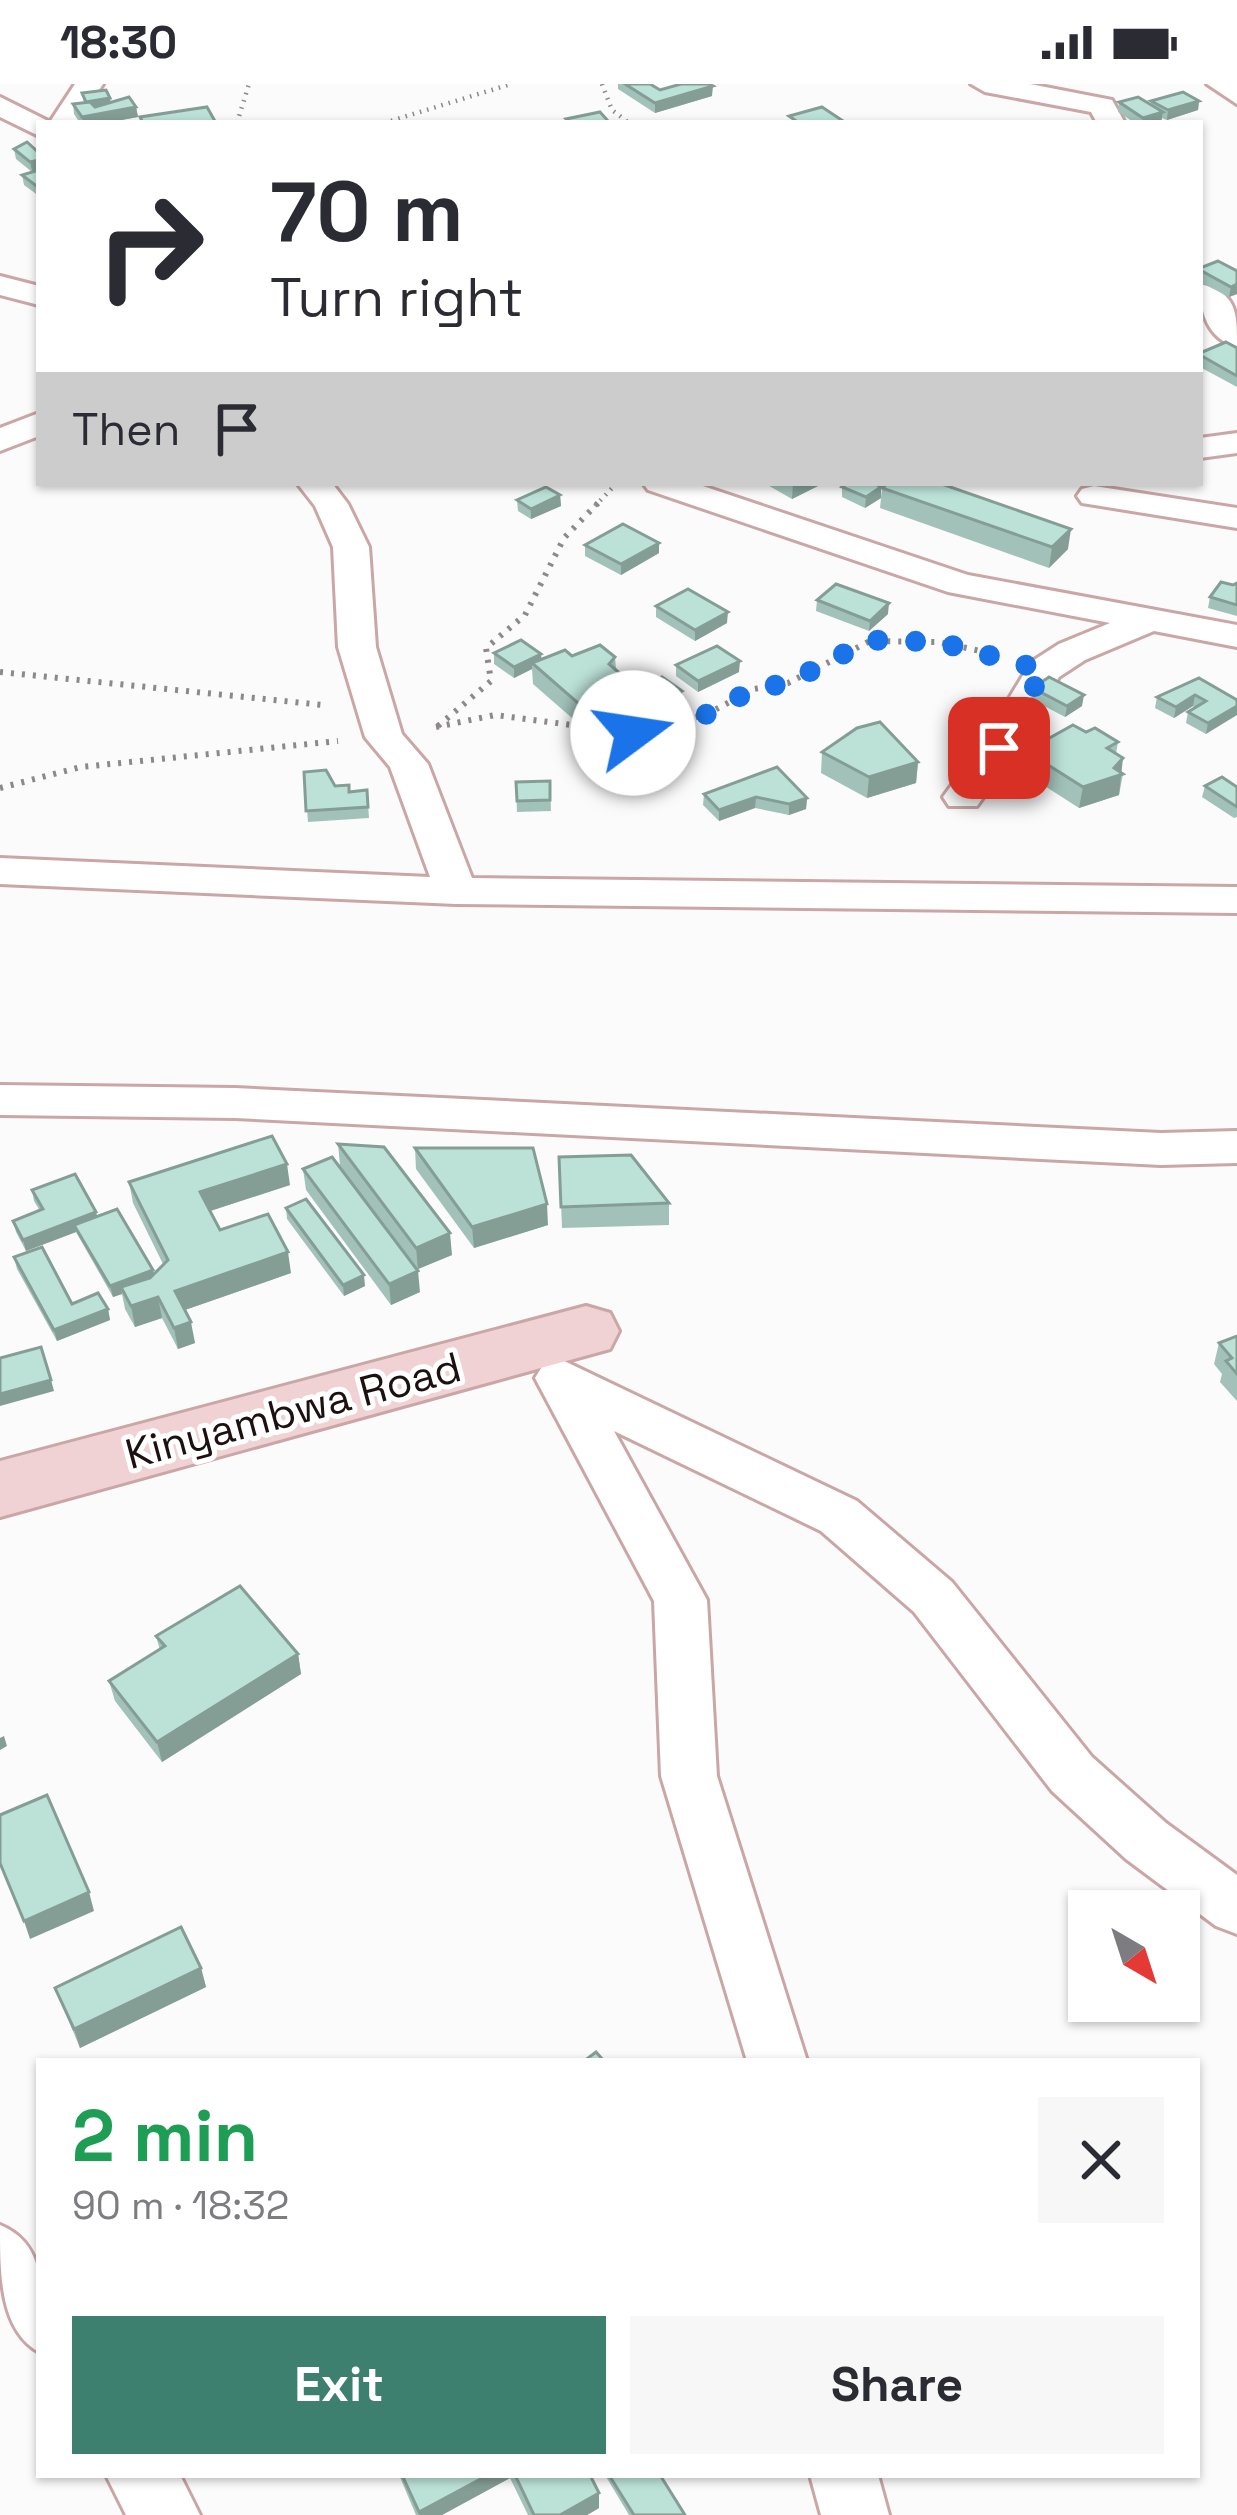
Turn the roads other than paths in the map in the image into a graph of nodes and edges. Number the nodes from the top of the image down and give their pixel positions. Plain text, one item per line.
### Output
1 (89, 84) edge
2 (986, 84) edge
3 (1221, 84) edge
4 (1237, 96) edge
5 (0, 105) edge
6 (65, 120) edge
7 (1109, 120) edge
8 (36, 125) edge
9 (0, 285) edge
10 (1203, 294) edge
11 (36, 295) edge
12 (1237, 337) edge
13 (36, 424) edge
14 (0, 441) edge
15 (1237, 443) edge
16 (1203, 448) edge
17 (316, 486) edge
18 (669, 486) edge
19 (1100, 490) edge
20 (1237, 518) edge
21 (1067, 520) dead end
22 (1149, 620) junction
23 (1237, 636) edge
24 (963, 797) dead end
25 (0, 871) edge
26 (456, 891) junction
27 (1237, 900) edge
28 (0, 1100) edge
29 (1237, 1147) edge
30 (563, 1353) junction
31 (0, 1489) edge
32 (1237, 1908) edge
33 (777, 2058) edge
34 (0, 2257) edge
35 (36, 2315) edge
36 (142, 2478) edge
37 (845, 2478) edge
38 (166, 2515) edge
39 (854, 2515) edge

1 - 6 street
2 - 7 street
3 - 4 street
5 - 8 street
9 - 11 street
10 - 12 street
13 - 14 street
15 - 16 street
17 - 26 street
18 - 22 street
19 - 20 street
19 - 21 street
22 - 23 street
22 - 24 street
25 - 26 street
26 - 27 street
28 - 29 street
30 - 31 street, Kinyambwa Road
30 - 32 street
30 - 33 street
34 - 35 street
36 - 38 street
37 - 39 street

